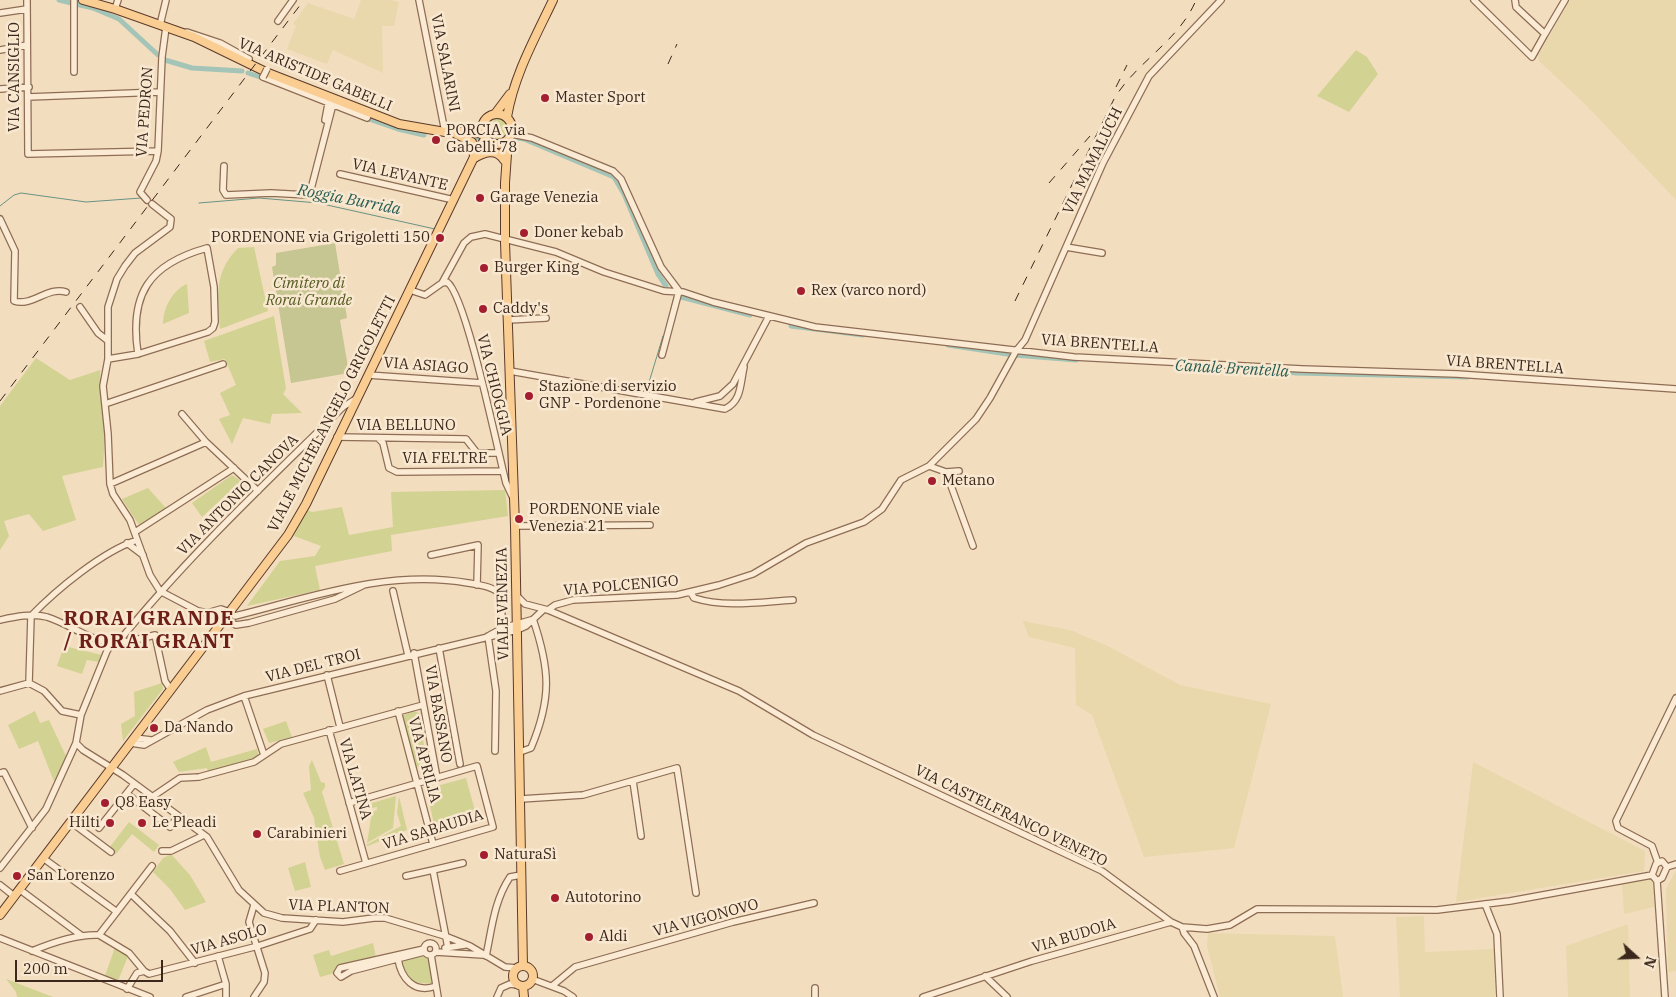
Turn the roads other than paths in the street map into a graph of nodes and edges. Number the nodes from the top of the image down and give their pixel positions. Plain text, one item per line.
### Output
1 (27, 0) edge
2 (83, 0) edge
3 (118, 0) edge
4 (166, 0) edge
5 (293, 0) edge
6 (419, 0) edge
7 (553, 0) edge
8 (1221, 0) edge
9 (1474, 0) edge
10 (1516, 0) edge
11 (1565, 0) edge
12 (74, 3) edge
13 (27, 9) junction
14 (115, 9) junction
15 (0, 14) edge
16 (278, 21) dead end
17 (163, 26) junction
18 (175, 30) junction
19 (1545, 34) junction
20 (27, 45) junction
21 (0, 50) edge
22 (249, 59) dead end
23 (74, 72) dead end
24 (28, 87) junction
25 (0, 90) edge
26 (160, 92) junction
27 (510, 94) junction
28 (28, 97) junction
29 (331, 101) junction
30 (495, 114) junction
31 (507, 117) junction
32 (483, 123) junction
33 (464, 131) junction
34 (447, 132) junction
35 (484, 137) junction
36 (510, 137) junction
37 (495, 144) junction
38 (158, 151) junction
39 (474, 159) junction
40 (504, 160) junction
41 (224, 166) dead end
42 (340, 174) dead end
43 (506, 174) junction
44 (454, 200) junction
45 (0, 219) edge
46 (505, 241) junction
47 (1066, 247) junction
48 (1102, 253) dead end
49 (442, 283) junction
50 (410, 290) junction
51 (66, 292) dead end
52 (678, 294) junction
53 (80, 307) dead end
54 (769, 316) junction
55 (546, 318) dead end
56 (508, 320) junction
57 (107, 340) junction
58 (1016, 351) junction
59 (138, 354) junction
60 (662, 355) dead end
61 (108, 359) junction
62 (223, 364) dead end
63 (744, 367) junction
64 (510, 371) junction
65 (1005, 373) joint
66 (368, 375) junction
67 (482, 383) junction
68 (733, 384) junction
69 (740, 388) junction
70 (1676, 389) edge
71 (357, 398) junction
72 (694, 402) junction
73 (105, 404) junction
74 (182, 414) dead end
75 (337, 437) junction
76 (379, 439) junction
77 (206, 442) junction
78 (498, 453) junction
79 (929, 466) junction
80 (234, 468) junction
81 (503, 471) junction
82 (959, 471) dead end
83 (946, 472) junction
84 (110, 484) junction
85 (258, 491) junction
86 (514, 500) junction
87 (650, 525) dead end
88 (515, 526) junction
89 (135, 532) junction
90 (137, 540) junction
91 (127, 544) junction
92 (973, 546) dead end
93 (143, 555) junction
94 (432, 555) dead end
95 (365, 584) junction
96 (477, 585) junction
97 (160, 591) junction
98 (393, 591) dead end
99 (691, 592) junction
100 (516, 595) junction
101 (793, 600) dead end
102 (545, 610) junction
103 (227, 611) dead end
104 (32, 616) junction
105 (235, 616) dead end
106 (533, 619) junction
107 (0, 620) edge
108 (225, 620) junction
109 (517, 627) junction
110 (503, 628) junction
111 (488, 636) junction
112 (120, 640) junction
113 (112, 643) junction
114 (440, 648) junction
115 (411, 654) junction
116 (327, 675) junction
117 (29, 683) junction
118 (0, 690) edge
119 (171, 690) junction
120 (244, 696) junction
121 (1676, 698) edge
122 (423, 704) junction
123 (398, 711) junction
124 (81, 715) junction
125 (340, 727) junction
126 (329, 730) junction
127 (133, 740) junction
128 (76, 743) junction
129 (495, 751) dead end
130 (520, 752) junction
131 (264, 755) junction
132 (460, 764) dead end
133 (111, 769) junction
134 (0, 773) edge
135 (437, 778) junction
136 (633, 780) junction
137 (134, 784) junction
138 (417, 784) junction
139 (127, 794) junction
140 (152, 797) junction
141 (520, 799) junction
142 (349, 803) junction
143 (178, 816) junction
144 (71, 822) junction
145 (32, 828) junction
146 (99, 828) dead end
147 (204, 835) junction
148 (641, 836) dead end
149 (433, 844) junction
150 (162, 851) dead end
151 (112, 852) dead end
152 (43, 858) junction
153 (463, 863) dead end
154 (1658, 863) junction
155 (366, 864) junction
156 (1676, 864) edge
157 (152, 866) dead end
158 (1666, 867) junction
159 (0, 868) edge
160 (433, 870) junction
161 (340, 871) dead end
162 (521, 875) junction
163 (1652, 875) junction
164 (406, 876) dead end
165 (1657, 881) junction
166 (0, 885) edge
167 (17, 892) junction
168 (696, 893) dead end
169 (131, 894) junction
170 (814, 903) dead end
171 (1485, 904) junction
172 (254, 905) junction
173 (117, 912) junction
174 (0, 914) edge
175 (316, 920) junction
176 (1170, 922) junction
177 (1182, 928) junction
178 (99, 935) junction
179 (82, 936) junction
180 (445, 936) junction
181 (0, 938) edge
182 (465, 944) junction
183 (258, 946) junction
184 (448, 948) junction
185 (424, 951) junction
186 (32, 952) junction
187 (434, 952) junction
188 (218, 956) junction
189 (485, 956) junction
190 (398, 959) junction
191 (195, 962) junction
192 (520, 967) junction
193 (144, 972) junction
194 (985, 976) junction
195 (532, 979) junction
196 (226, 984) junction
197 (436, 986) junction
198 (521, 986) junction
199 (552, 986) junction
200 (127, 988) junction
201 (815, 988) dead end
202 (150, 997) edge
203 (186, 997) edge
204 (226, 997) edge
205 (254, 997) edge
206 (438, 997) edge
207 (497, 997) edge
208 (524, 997) edge
209 (573, 997) edge
210 (816, 997) edge
211 (923, 997) edge
212 (1007, 997) edge
213 (1214, 997) edge
214 (1500, 997) edge
215 (1665, 997) edge

1 - 13 street, VIA CANSIGLIO
2 - 14 main road, VIA ARISTIDE GABELLI
3 - 14 street
4 - 17 street, VIA PEDRON
5 - 16 street
6 - 34 street, VIA SALARINI
7 - 27 main road
8 - 47 street, VIA MAMALUCH
9 - 19 street
10 - 19 street
11 - 19 street
12 - 23 street
13 - 15 street
13 - 20 street, VIA CANSIGLIO
14 - 17 main road, VIA ARISTIDE GABELLI
17 - 18 main road, VIA ARISTIDE GABELLI
17 - 26 street, VIA PEDRON
18 - 22 street, VIA ARISTIDE GABELLI
18 - 29 main road, VIA ARISTIDE GABELLI
20 - 21 street
20 - 24 street, VIA CANSIGLIO
24 - 25 street
24 - 28 street, VIA CANSIGLIO
26 - 28 street
26 - 38 street, VIA PEDRON
27 - 30 main road
27 - 31 main road
28 - 38 street, VIA CANSIGLIO
29 - 29 street, bridge
29 - 34 main road, VIA ARISTIDE GABELLI
29 - 41 street
30 - 31 main road
30 - 32 main road
31 - 36 main road
32 - 33 main road, VIA ARISTIDE GABELLI
32 - 35 main road
33 - 34 main road, VIA ARISTIDE GABELLI
33 - 35 main road, VIA ARISTIDE GABELLI
34 - 39 main road, VIA ARISTIDE GABELLI
35 - 37 main road
35 - 39 main road, VIALE MICHELANGELO GRIGOLETTI
36 - 37 main road
36 - 43 main road
36 - 52 street
37 - 39 main road
37 - 40 main road
38 - 57 street, VIA PEDRON
39 - 40 main road
39 - 44 main road, VIALE MICHELANGELO GRIGOLETTI
40 - 43 main road
42 - 44 street, VIA LEVANTE
43 - 46 main road, VIALE VENEZIA
44 - 50 main road, VIALE MICHELANGELO GRIGOLETTI
45 - 51 street
46 - 49 street
46 - 52 street, VIA BRENTELLA
46 - 56 main road, VIALE VENEZIA
47 - 48 street
47 - 58 street, VIA MAMALUCH
49 - 50 street
49 - 67 street, VIA CHIOGGIA
50 - 66 main road, VIALE MICHELANGELO GRIGOLETTI
52 - 54 street, VIA BRENTELLA
52 - 60 street
53 - 57 street
54 - 58 street, VIA BRENTELLA
54 - 63 street
55 - 56 street
56 - 64 main road, VIALE VENEZIA
57 - 61 street
58 - 65 street, VIA MAMALUCH
58 - 70 street, VIA BRENTELLA
59 - 59 street
59 - 61 street
61 - 73 street
62 - 73 street
63 - 68 street
63 - 69 street
64 - 72 street
64 - 86 main road, VIALE VENEZIA
65 - 79 street, VIA POLCENIGO
66 - 67 street, VIA ASIAGO
66 - 71 main road, VIALE MICHELANGELO GRIGOLETTI
67 - 78 street, VIA CHIOGGIA
68 - 69 street
68 - 72 street
69 - 72 street
71 - 75 main road, VIALE MICHELANGELO GRIGOLETTI
71 - 85 street, VIA ANTONIO CANOVA
73 - 84 street
74 - 77 street
75 - 76 street, VIA BELLUNO
75 - 108 main road, VIALE MICHELANGELO GRIGOLETTI
76 - 78 street, VIA BELLUNO
76 - 81 street, VIA FELTRE
77 - 80 street
77 - 84 street
78 - 81 street, VIA CHIOGGIA
79 - 83 street
79 - 99 street, VIA POLCENIGO
80 - 85 street
80 - 89 street
81 - 86 street, VIA CHIOGGIA
82 - 83 street
83 - 92 street
84 - 89 street
85 - 97 street, VIA ANTONIO CANOVA
86 - 88 main road, VIALE VENEZIA
87 - 88 street
88 - 100 main road, VIALE VENEZIA
89 - 90 street
90 - 91 street
90 - 93 street
91 - 93 street
91 - 104 street
93 - 97 street
94 - 96 street
95 - 96 street
95 - 105 street
95 - 108 street
96 - 110 street
97 - 103 street
97 - 112 street, VIA ANTONIO CANOVA
98 - 115 street, VIA BASSANO
99 - 101 street
99 - 102 street, VIA POLCENIGO
100 - 102 street, VIA CASTELFRANCO VENETO
100 - 109 main road, VIALE VENEZIA
102 - 106 street
102 - 176 street, VIA CASTELFRANCO VENETO
104 - 107 street
104 - 113 street
104 - 117 street
106 - 109 street
106 - 130 street
108 - 119 main road, VIALE MICHELANGELO GRIGOLETTI
109 - 110 street, VIA DEL TROI
109 - 111 street, VIA DEL TROI
109 - 130 main road, VIALE VENEZIA
110 - 111 street, VIA DEL TROI
111 - 114 street, VIA DEL TROI
111 - 129 street
112 - 113 street
112 - 119 street
113 - 124 street
114 - 115 street, VIA DEL TROI
114 - 132 street
115 - 116 street, VIA DEL TROI
115 - 122 street, VIA BASSANO
116 - 120 street, VIA DEL TROI
116 - 125 street
117 - 118 street
117 - 124 street
119 - 127 main road, VIALE MICHELANGELO GRIGOLETTI
120 - 127 street, VIA DEL TROI
120 - 131 street
121 - 154 street
122 - 123 street
122 - 135 street, VIA BASSANO
123 - 125 street
123 - 138 street, VIA APRILIA
124 - 128 street
125 - 126 street
126 - 131 street
126 - 142 street, VIA LATINA
127 - 133 main road, VIALE MICHELANGELO GRIGOLETTI
128 - 133 street, VIA PLANTON
128 - 145 street
130 - 141 main road, VIALE VENEZIA
131 - 140 street
133 - 137 street, VIA PLANTON
133 - 144 main road, VIALE MICHELANGELO GRIGOLETTI
134 - 145 street
135 - 138 street
135 - 149 street, VIA SABAUDIA
136 - 141 street
136 - 148 street
136 - 168 street
137 - 139 street
137 - 140 street, VIA PLANTON
138 - 142 street
138 - 149 street, VIA APRILIA
139 - 143 street
139 - 146 street
140 - 143 street, VIA PLANTON
141 - 162 main road, VIALE VENEZIA
142 - 155 street, VIA LATINA
143 - 147 street, VIA PLANTON
144 - 151 street
144 - 152 main road, VIALE MICHELANGELO GRIGOLETTI
145 - 159 street
147 - 150 street
147 - 172 street, VIA PLANTON
149 - 155 street, VIA SABAUDIA
152 - 167 main road, VIALE MICHELANGELO GRIGOLETTI
152 - 173 street
153 - 160 street
154 - 158 street
154 - 163 street
155 - 161 street, VIA SABAUDIA
156 - 158 street
157 - 169 street
158 - 165 street
160 - 164 street
160 - 180 street
162 - 189 street
162 - 192 main road, VIALE VENEZIA
163 - 165 street
163 - 171 street, VIA CASTELFRANCO VENETO
165 - 215 street
166 - 167 street
167 - 174 main road, VIALE MICHELANGELO GRIGOLETTI
167 - 179 street
169 - 173 street
169 - 191 street
170 - 199 street, VIA VIGONOVO
171 - 177 street, VIA CASTELFRANCO VENETO
171 - 214 street
172 - 175 street, VIA PLANTON
172 - 183 street
173 - 178 street
175 - 180 street, VIA PLANTON
175 - 183 street, VIA ASOLO
176 - 177 street, VIA CASTELFRANCO VENETO
176 - 194 street, VIA BUDOIA
177 - 213 street
178 - 179 street
178 - 193 street
179 - 186 street
180 - 182 street, VIA PLANTON
180 - 184 street
181 - 186 street
182 - 184 street
182 - 189 street, VIA PLANTON
183 - 188 street, VIA ASOLO
183 - 205 street
184 - 187 street
185 - 187 street
185 - 187 street
185 - 190 street
185 - 190 street
186 - 200 street
187 - 189 street
187 - 197 street
188 - 191 street, VIA ASOLO
188 - 196 street
189 - 192 street, VIA PLANTON
190 - 197 street
191 - 193 street, VIA ASOLO
192 - 195 main road
192 - 198 main road, VIALE VENEZIA
193 - 200 street
194 - 211 street, VIA BUDOIA
194 - 212 street
195 - 198 main road
195 - 199 street
196 - 203 street
196 - 204 street
197 - 206 street
198 - 207 street
198 - 208 main road, VIALE VENEZIA
199 - 209 street
200 - 202 street
201 - 210 street

